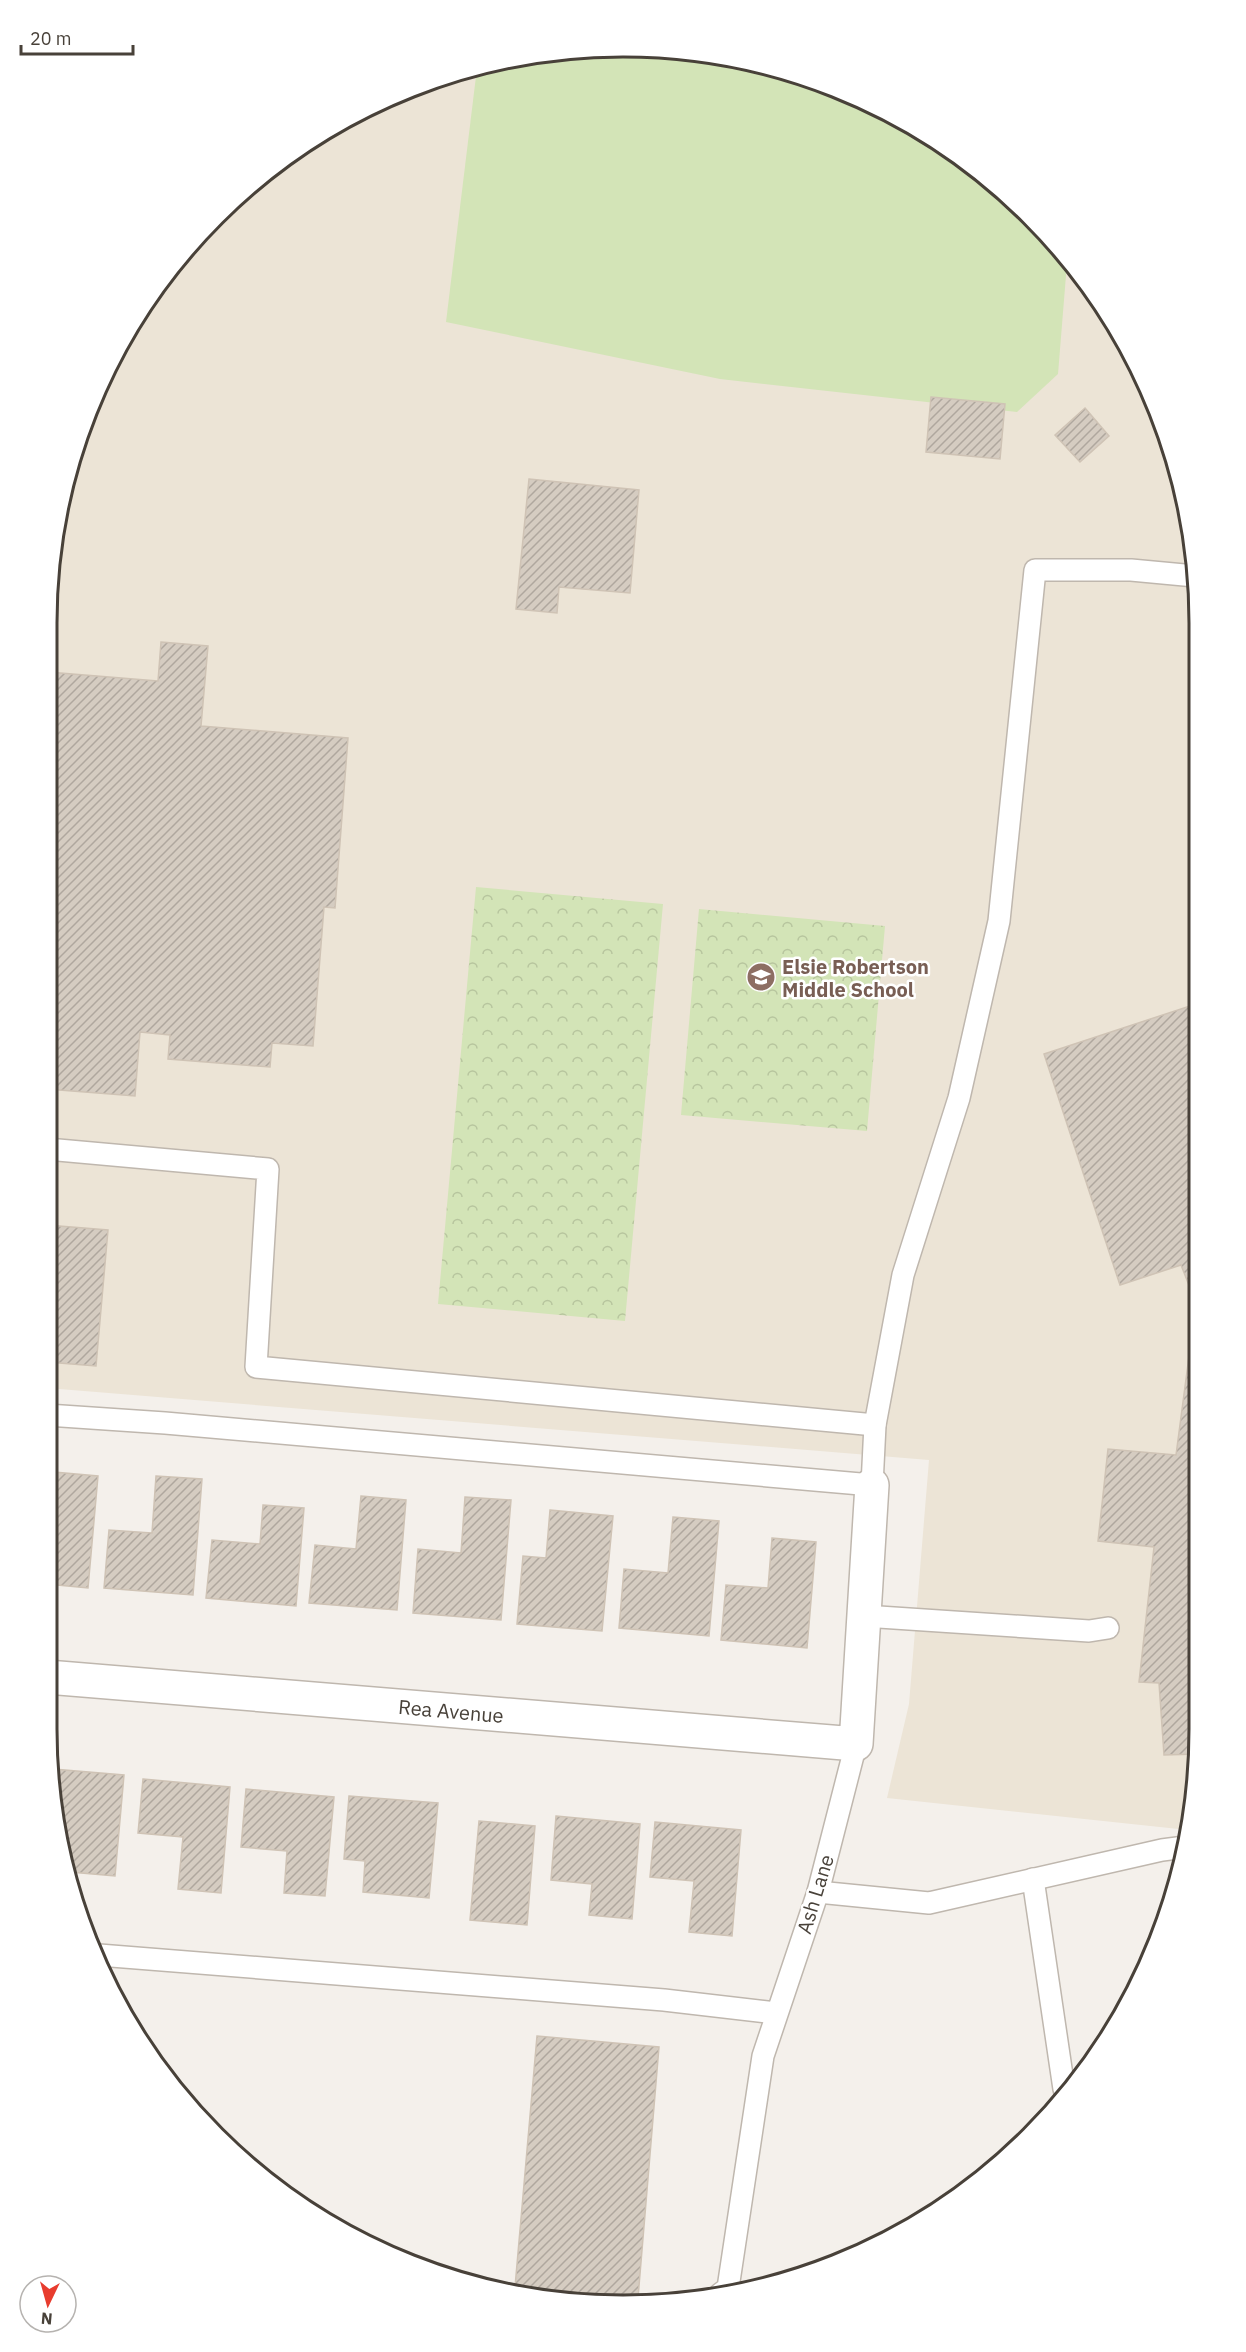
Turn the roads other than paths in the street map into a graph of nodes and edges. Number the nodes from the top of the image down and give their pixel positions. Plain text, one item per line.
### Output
1 (1187, 575) edge
2 (57, 1150) edge
3 (57, 1416) edge
4 (876, 1425) junction
5 (872, 1485) junction
6 (864, 1616) junction
7 (1108, 1628) dead end
8 (57, 1678) edge
9 (856, 1744) junction
10 (1176, 1848) edge
11 (1033, 1880) junction
12 (818, 1892) junction
13 (104, 1955) edge
14 (776, 2013) junction
15 (1064, 2084) edge
16 (728, 2285) edge

1 - 4 lane
2 - 4 lane
3 - 5 lane
4 - 5 lane
5 - 6 street, Ash Lane
6 - 7 lane
6 - 9 street, Ash Lane
8 - 9 street, Rea Avenue
9 - 12 lane, Ash Lane
10 - 11 lane
11 - 12 lane
11 - 15 lane
12 - 14 lane, Ash Lane
13 - 14 lane
14 - 16 lane, Ash Lane

